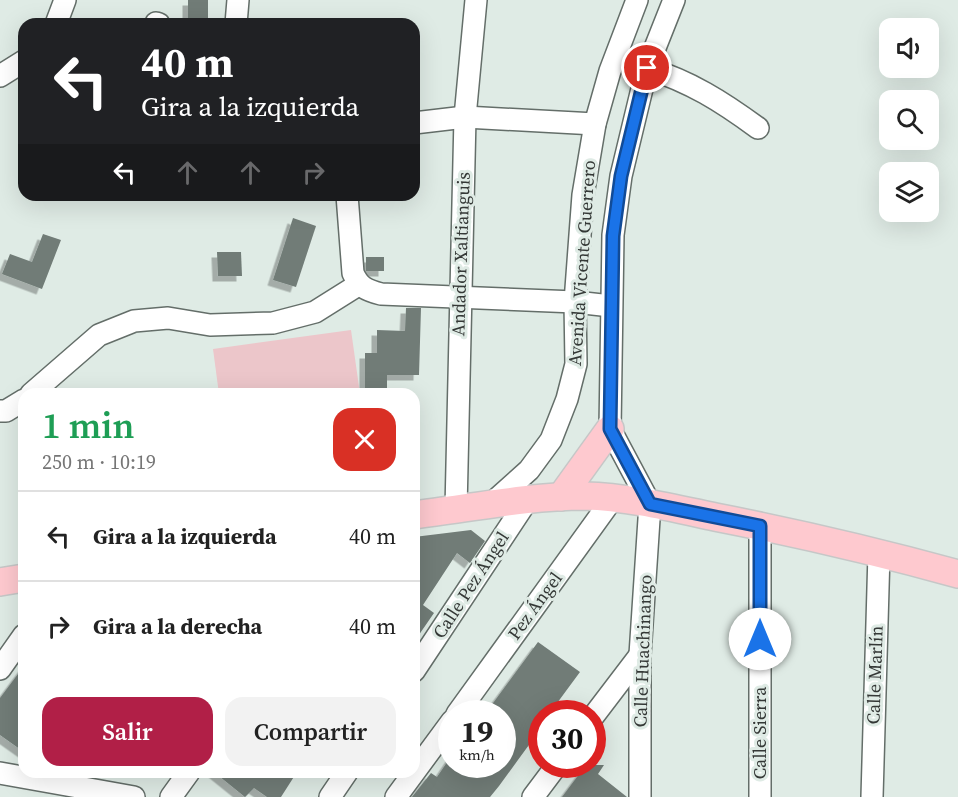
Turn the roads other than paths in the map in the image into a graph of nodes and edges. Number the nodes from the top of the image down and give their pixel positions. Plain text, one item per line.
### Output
1 (65, 0) edge
2 (238, 0) edge
3 (476, 0) edge
4 (638, 0) edge
5 (674, 0) edge
6 (58, 18) edge
7 (236, 18) edge
8 (18, 65) edge
9 (647, 68) junction
10 (0, 76) edge
11 (465, 117) junction
12 (420, 122) edge
13 (595, 124) junction
14 (758, 128) dead end
15 (347, 201) edge
16 (358, 285) junction
17 (460, 297) junction
18 (575, 302) junction
19 (610, 306) junction
20 (38, 388) edge
21 (18, 404) edge
22 (0, 411) edge
23 (610, 429) junction
24 (561, 497) junction
25 (613, 498) junction
26 (528, 499) junction
27 (650, 504) junction
28 (490, 505) junction
29 (456, 509) junction
30 (420, 514) edge
31 (760, 526) junction
32 (879, 553) junction
33 (958, 574) edge
34 (18, 579) edge
35 (0, 582) edge
36 (18, 644) edge
37 (640, 655) junction
38 (420, 662) edge
39 (0, 669) edge
40 (466, 700) edge
41 (606, 700) edge
42 (438, 740) edge
43 (420, 764) edge
44 (0, 773) edge
45 (18, 774) edge
46 (54, 778) edge
47 (185, 778) edge
48 (343, 778) edge
49 (410, 778) edge
50 (547, 778) edge
51 (134, 797) edge
52 (171, 797) edge
53 (330, 797) edge
54 (396, 797) edge
55 (533, 797) edge
56 (640, 797) edge
57 (760, 797) edge
58 (872, 797) edge

1 - 6 street
2 - 7 street
3 - 11 street, Andador Xaltianguis
4 - 13 street, Avenida Vicente Guerrero
5 - 9 street, Avenida Vicente Guerrero
8 - 10 street
9 - 14 street
9 - 19 street, Avenida Vicente Guerrero
11 - 12 street
11 - 13 street
11 - 17 street, Andador Xaltianguis
13 - 18 street, Avenida Vicente Guerrero
15 - 16 street
16 - 17 street
16 - 20 street
17 - 18 street
17 - 29 street, Andador Xaltianguis
18 - 19 street
18 - 28 street, Avenida Vicente Guerrero
19 - 23 street, Avenida Vicente Guerrero
21 - 22 street
23 - 24 main road
23 - 27 street, Avenida Vicente Guerrero
24 - 25 main road
24 - 26 main road
25 - 27 main road
25 - 40 street, Pez Ángel
26 - 28 main road
26 - 38 street, Calle Pez Ángel
27 - 31 main road
27 - 37 street, Calle Huachinango
28 - 29 main road
29 - 30 main road
31 - 32 main road
31 - 57 street, Calle Sierra
32 - 33 main road
32 - 58 street, Calle Marlín
34 - 35 main road
36 - 39 street
37 - 41 street
37 - 56 street, Calle Huachinango
42 - 43 street
44 - 45 street
46 - 51 street
47 - 52 street
48 - 53 street
49 - 54 street
50 - 55 street

